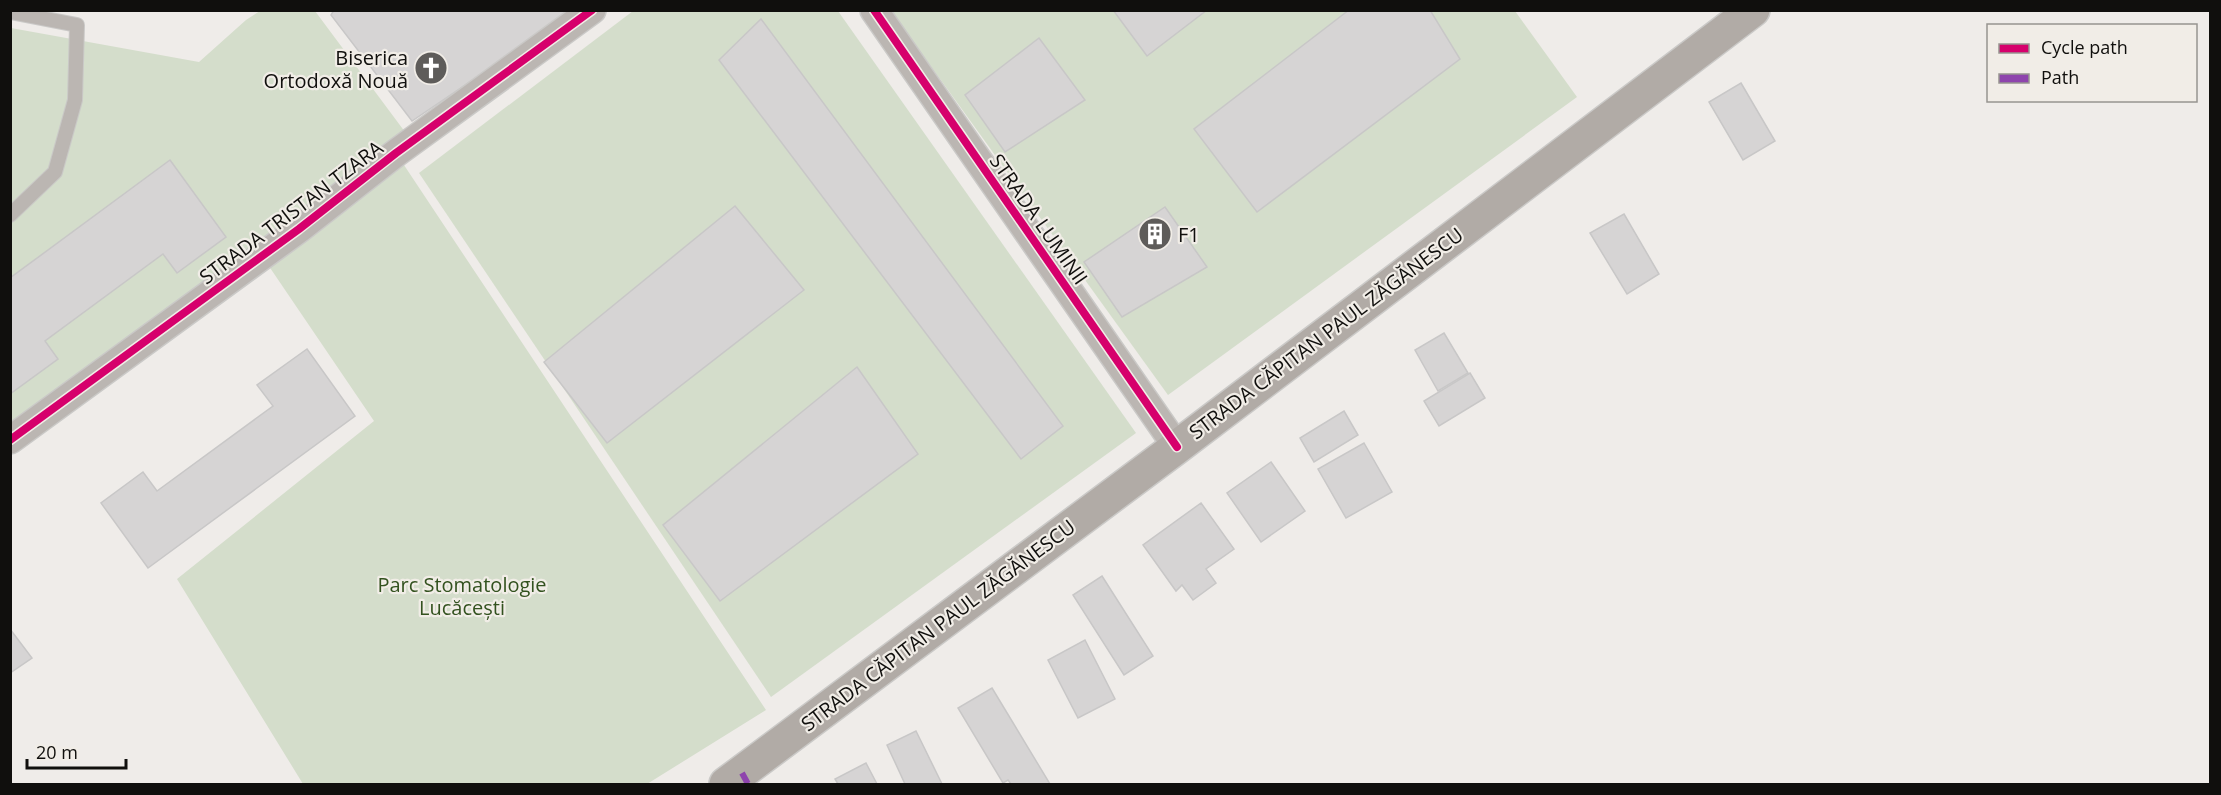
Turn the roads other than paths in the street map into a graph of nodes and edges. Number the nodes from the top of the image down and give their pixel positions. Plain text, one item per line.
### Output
1 (592, 10) edge
2 (874, 10) edge
3 (1753, 10) edge
4 (10, 12) edge
5 (10, 216) edge
6 (10, 440) edge
7 (1177, 447) junction
8 (739, 781) edge

1 - 6 street, STRADA TRISTAN TZARA
2 - 7 street, STRADA LUMINII
3 - 7 main road, STRADA CĂPITAN PAUL ZĂGĂNESCU
4 - 5 lane
7 - 8 main road, STRADA CĂPITAN PAUL ZĂGĂNESCU

